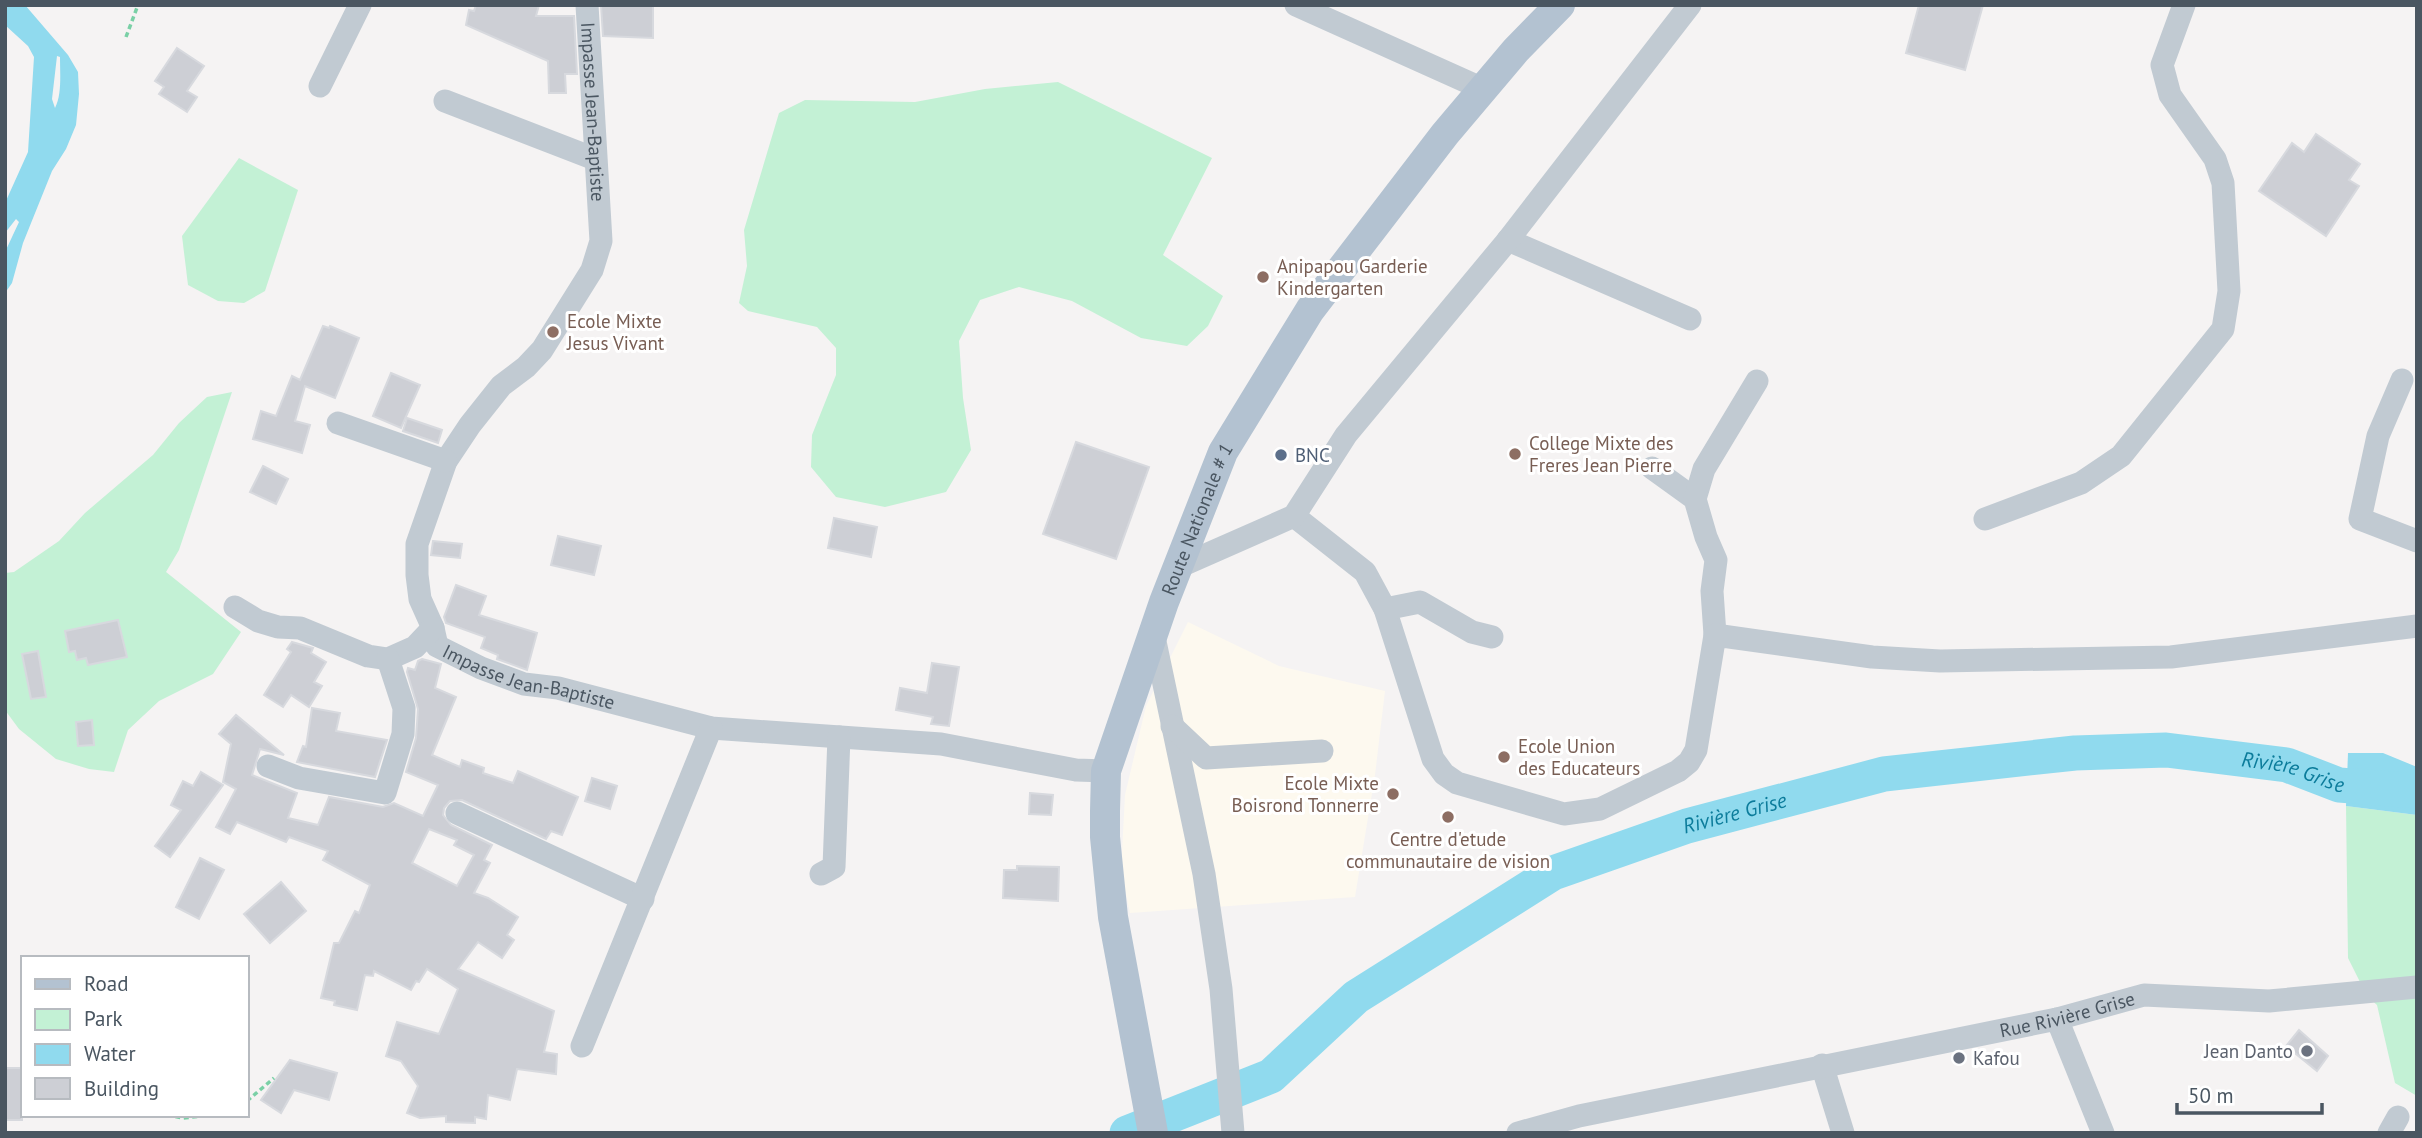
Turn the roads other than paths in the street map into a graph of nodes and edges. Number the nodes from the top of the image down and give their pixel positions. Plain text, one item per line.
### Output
1 (360, 5) edge
2 (587, 5) edge
3 (1296, 5) edge
4 (1560, 5) edge
5 (1690, 5) edge
6 (2185, 5) edge
7 (320, 86) dead end
8 (1483, 89) junction
9 (445, 101) dead end
10 (595, 159) junction
11 (1508, 240) junction
12 (1690, 319) dead end
13 (2402, 380) dead end
14 (1757, 381) dead end
15 (338, 423) dead end
16 (446, 461) junction
17 (1652, 468) dead end
18 (1695, 499) junction
19 (1294, 516) junction
20 (1984, 519) dead end
21 (2417, 541) edge
22 (1176, 568) junction
23 (235, 607) dead end
24 (1385, 609) junction
25 (2417, 626) edge
26 (433, 628) junction
27 (1153, 632) junction
28 (1715, 635) junction
29 (1492, 637) dead end
30 (388, 659) junction
31 (1172, 726) junction
32 (711, 728) junction
33 (839, 737) junction
34 (1322, 751) dead end
35 (268, 766) dead end
36 (1106, 771) junction
37 (457, 813) dead end
38 (821, 874) dead end
39 (643, 899) junction
40 (2417, 987) edge
41 (2057, 1019) junction
42 (582, 1046) dead end
43 (1822, 1065) junction
44 (1153, 1133) edge
45 (1233, 1133) edge
46 (1518, 1133) edge
47 (1843, 1133) edge
48 (2103, 1133) edge

1 - 7 street
2 - 10 street, Impasse Jean-Baptiste
3 - 8 street
4 - 8 main road, Route Nationale # 1
5 - 11 street
6 - 20 street
8 - 22 main road, Route Nationale # 1
9 - 10 street
10 - 16 street, Impasse Jean-Baptiste
11 - 12 street
11 - 19 street
13 - 21 street
14 - 18 street
15 - 16 street
16 - 26 street, Impasse Jean-Baptiste
17 - 18 street
18 - 28 street
19 - 22 street
19 - 24 street
22 - 27 main road, Route Nationale # 1
23 - 30 street
24 - 28 street
24 - 29 street
25 - 28 street
26 - 30 street
26 - 32 street, Impasse Jean-Baptiste
27 - 31 street
27 - 36 main road, Route Nationale # 1
30 - 35 street
31 - 34 street
31 - 45 street
32 - 33 street, Impasse Jean-Baptiste
32 - 39 street
33 - 36 street, Impasse Jean-Baptiste
33 - 38 street
36 - 44 main road, Route Nationale # 1
37 - 39 street
39 - 42 street
40 - 41 street, Rue Rivière Grise
41 - 43 street, Rue Rivière Grise
41 - 48 street
43 - 46 street, Rue Rivière Grise
43 - 47 street

